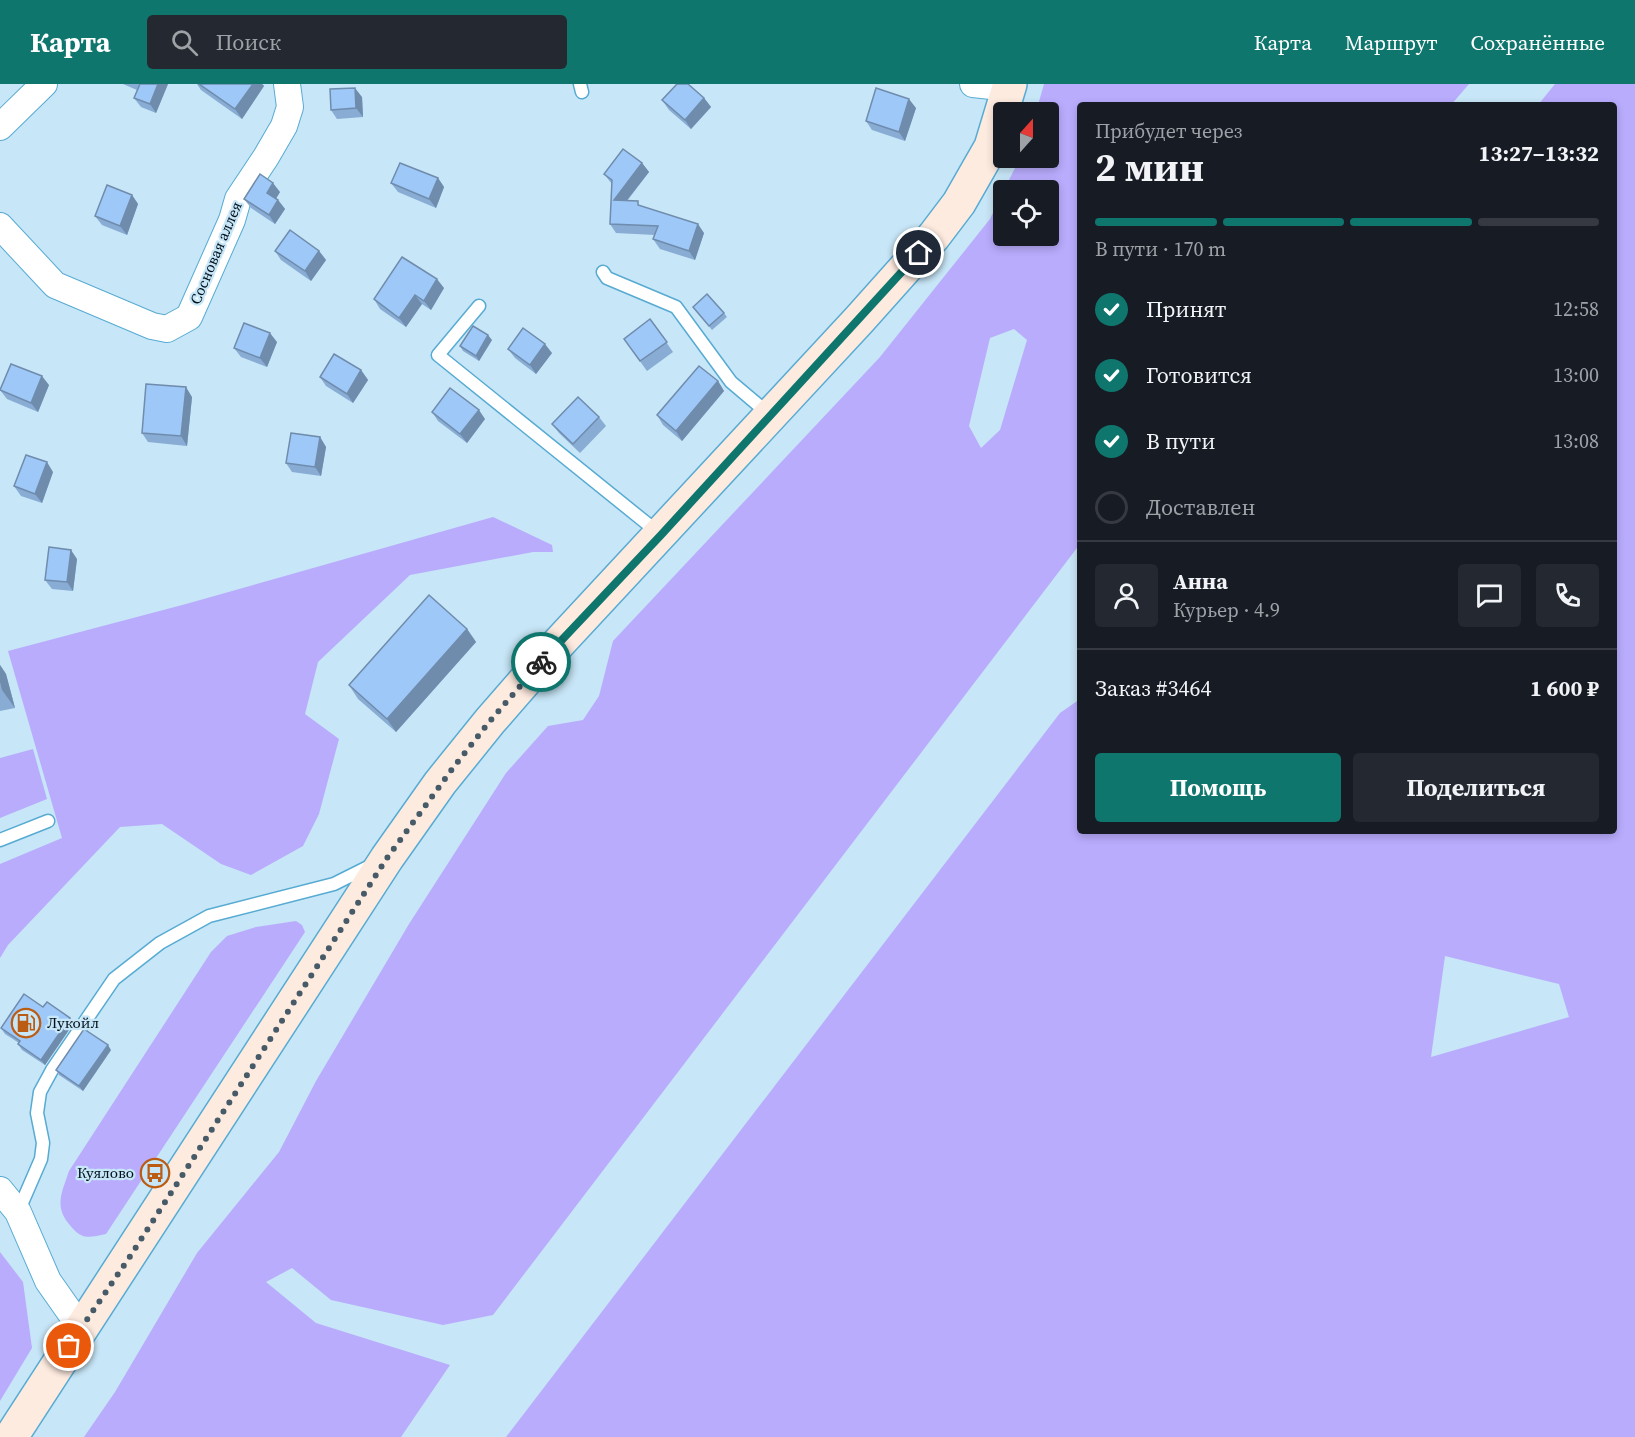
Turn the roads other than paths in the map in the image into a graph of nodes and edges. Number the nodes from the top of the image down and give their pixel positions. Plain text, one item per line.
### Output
1 (44, 84) edge
2 (286, 84) edge
3 (973, 84) edge
4 (1010, 86) edge
5 (0, 127) edge
6 (0, 225) edge
7 (603, 272) dead end
8 (479, 306) dead end
9 (771, 415) junction
10 (661, 535) junction
11 (48, 821) dead end
12 (0, 840) edge
13 (387, 858) junction
14 (0, 1190) edge
15 (18, 1212) junction
16 (81, 1328) junction
17 (11, 1437) edge

1 - 5 street
2 - 6 street, Сосновая аллея
3 - 4 street
4 - 9 main road
7 - 9 lane
8 - 10 lane
9 - 10 main road
10 - 13 main road
11 - 12 lane
13 - 15 lane
13 - 16 main road
14 - 15 street
15 - 16 street
16 - 17 main road

